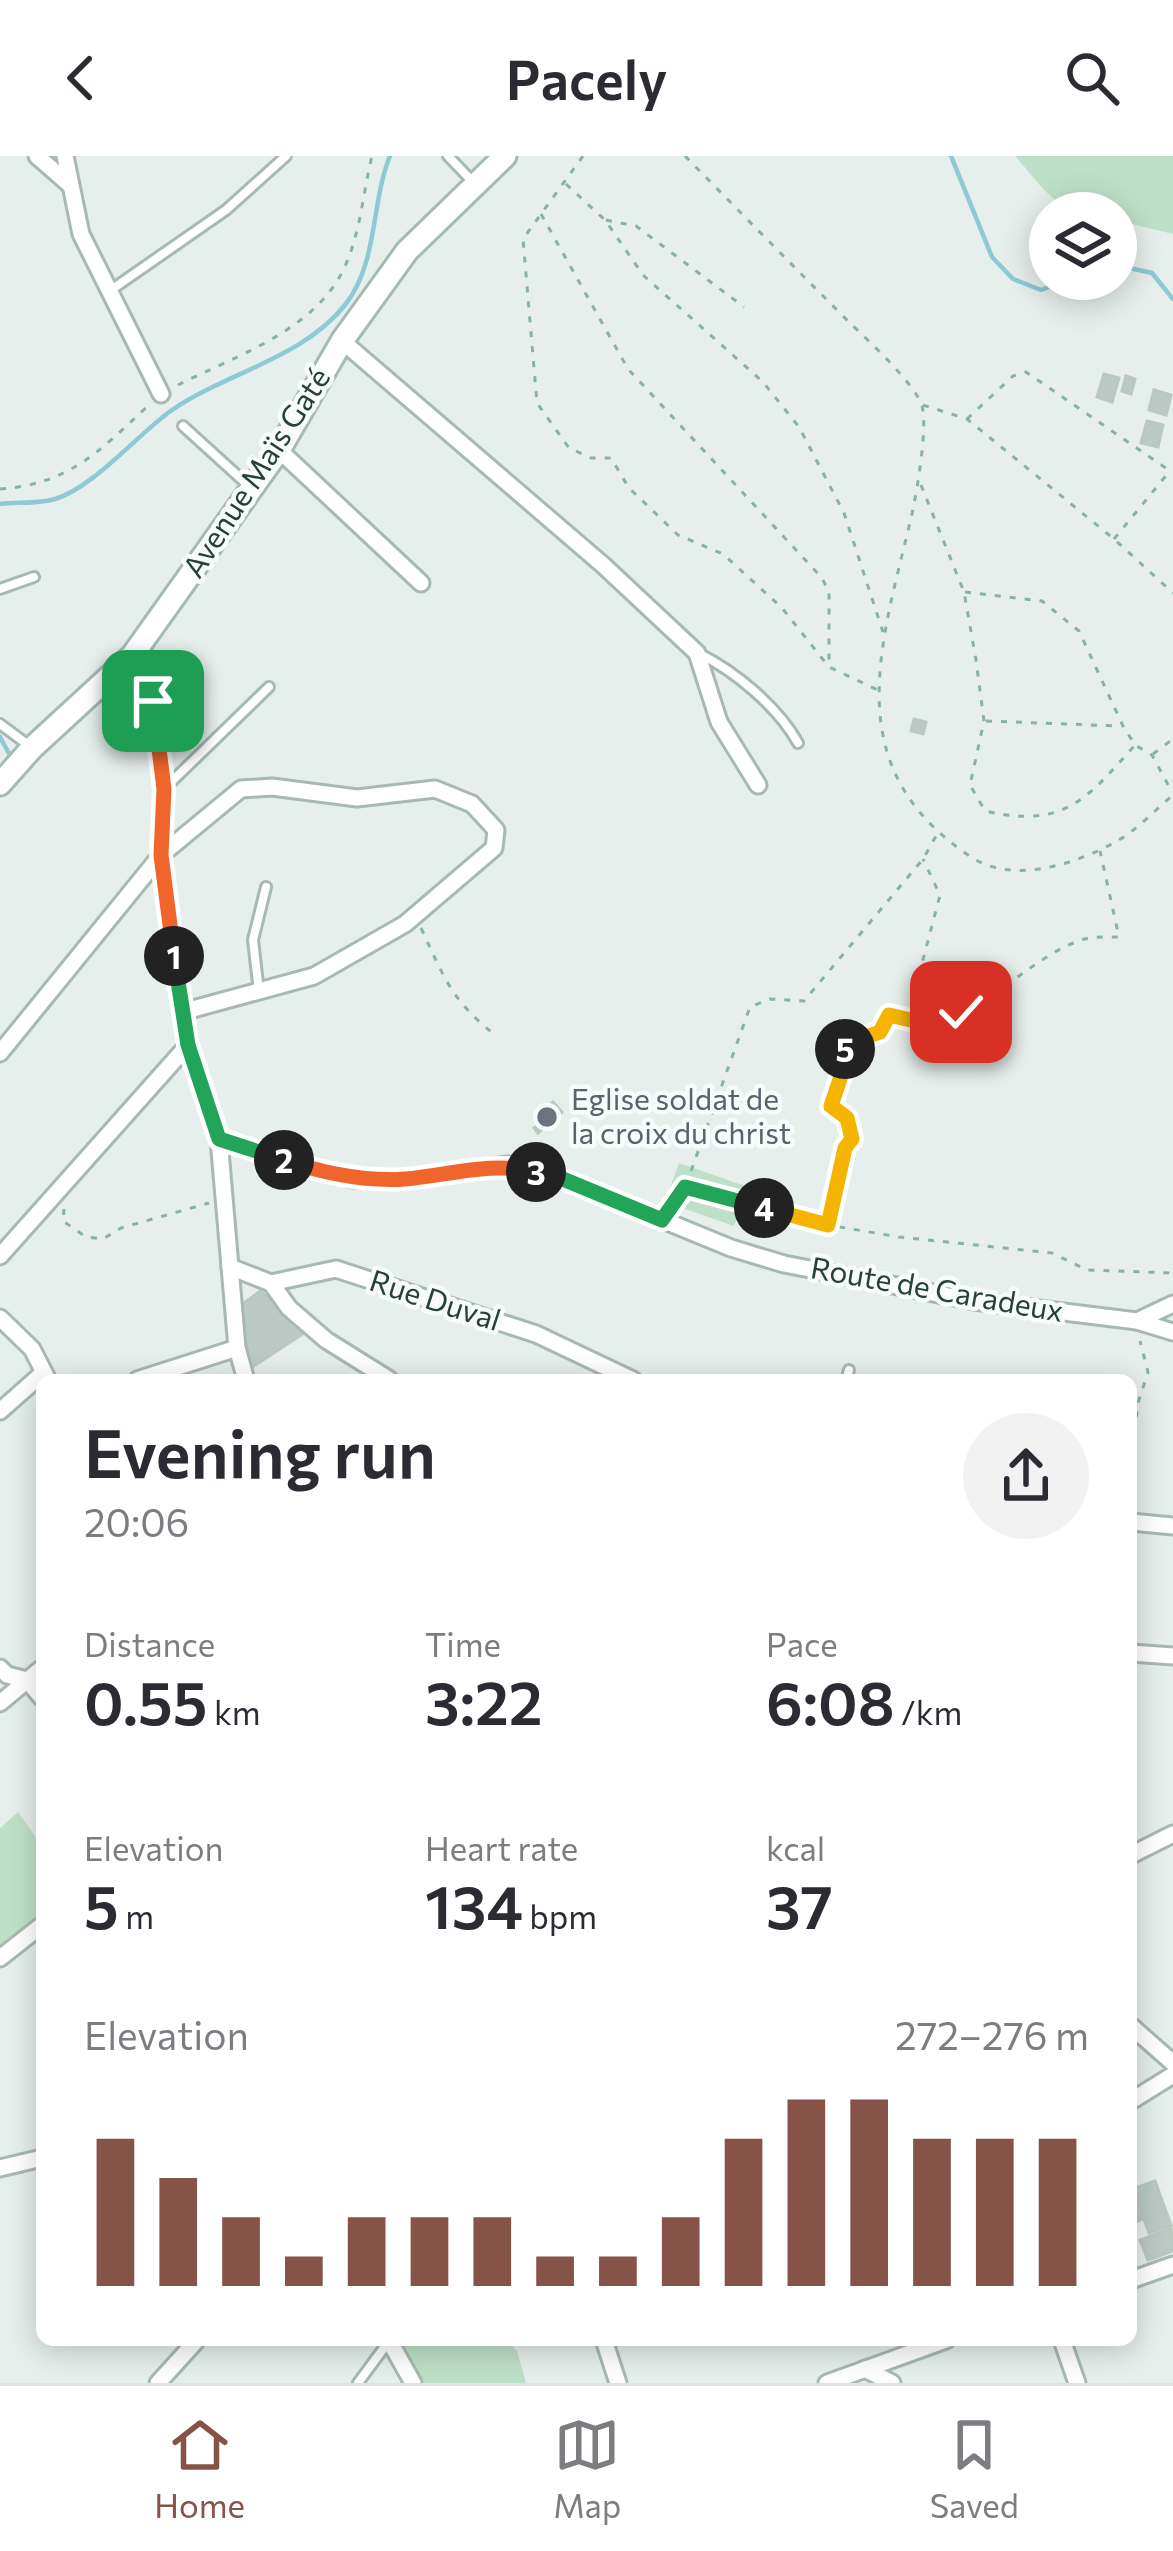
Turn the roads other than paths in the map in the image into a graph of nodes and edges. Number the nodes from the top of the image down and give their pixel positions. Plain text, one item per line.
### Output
1 (37, 156) edge
2 (65, 156) edge
3 (286, 156) edge
4 (448, 156) edge
5 (506, 156) edge
6 (69, 184) junction
7 (476, 185) junction
8 (109, 290) junction
9 (342, 341) junction
10 (161, 394) road end
11 (183, 426) dead end
12 (279, 450) junction
13 (252, 489) junction
14 (34, 578) dead end
15 (421, 584) dead end
16 (0, 590) edge
17 (697, 652) junction
18 (132, 656) junction
19 (269, 687) dead end
20 (0, 724) edge
21 (798, 742) dead end
22 (32, 748) junction
23 (0, 784) edge
24 (758, 785) dead end
25 (164, 789) junction
26 (161, 855) junction
27 (266, 887) dead end
28 (259, 992) junction
29 (182, 1012) junction
30 (188, 1045) junction
31 (0, 1053) edge
32 (219, 1139) junction
33 (0, 1256) edge
34 (230, 1267) junction
35 (271, 1283) junction
36 (1173, 1304) edge
37 (0, 1318) edge
38 (1137, 1321) junction
39 (1173, 1331) edge
40 (237, 1348) junction
41 (44, 1374) edge
42 (156, 1374) edge
43 (244, 1374) edge
44 (380, 1374) edge
45 (617, 1374) edge
46 (36, 1384) edge
47 (0, 1411) edge
48 (1137, 1523) edge
49 (1173, 1526) edge
50 (1137, 1653) edge
51 (1173, 1656) edge
52 (0, 1668) edge
53 (36, 1673) edge
54 (27, 1680) junction
55 (36, 1691) edge
56 (0, 1703) edge
57 (1173, 1834) edge
58 (1137, 1853) edge
59 (36, 1930) edge
60 (0, 1958) edge
61 (1137, 2031) edge
62 (1173, 2062) edge
63 (1173, 2074) edge
64 (1137, 2097) edge
65 (36, 2159) edge
66 (0, 2168) edge
67 (1173, 2265) edge
68 (1137, 2278) edge
69 (190, 2346) edge
70 (386, 2346) edge
71 (393, 2346) edge
72 (606, 2346) edge
73 (901, 2346) edge
74 (1064, 2346) edge
75 (865, 2369) junction
76 (158, 2383) edge
77 (358, 2383) edge
78 (413, 2383) edge
79 (618, 2383) edge
80 (827, 2383) edge
81 (892, 2383) edge
82 (1077, 2383) edge

1 - 6 street
2 - 6 street
3 - 8 lane
4 - 7 lane
5 - 7 street, Avenue Maïs Gaté
6 - 8 street
7 - 9 street, Avenue Maïs Gaté
8 - 10 street
9 - 12 street, Avenue Maïs Gaté
9 - 17 street
11 - 13 lane
12 - 13 street, Avenue Maïs Gaté
12 - 15 street
13 - 18 street, Avenue Maïs Gaté
14 - 16 lane
17 - 21 lane
17 - 24 street
18 - 22 street, Avenue Maïs Gaté
18 - 25 street
19 - 25 lane
20 - 22 lane
22 - 23 street, Avenue Maïs Gaté
25 - 26 street
26 - 28 street
26 - 29 street
26 - 31 street
27 - 28 lane
28 - 29 street
29 - 30 street
30 - 32 street
30 - 33 street
32 - 34 street
32 - 38 street, Route de Caradeux
34 - 35 street
34 - 40 street
35 - 44 street
35 - 45 street, Rue Duval
36 - 38 street
37 - 41 street
38 - 39 street, Route de Caradeux
40 - 42 street
40 - 43 street
46 - 47 street
48 - 49 street
50 - 51 street
52 - 54 street
53 - 54 street
54 - 55 street
54 - 56 street
57 - 58 street
59 - 60 street
61 - 62 street
63 - 64 street
65 - 66 street
67 - 68 street
69 - 76 street
70 - 77 lane
71 - 78 street
72 - 79 street
73 - 75 street
74 - 82 street
75 - 80 street
75 - 81 street

